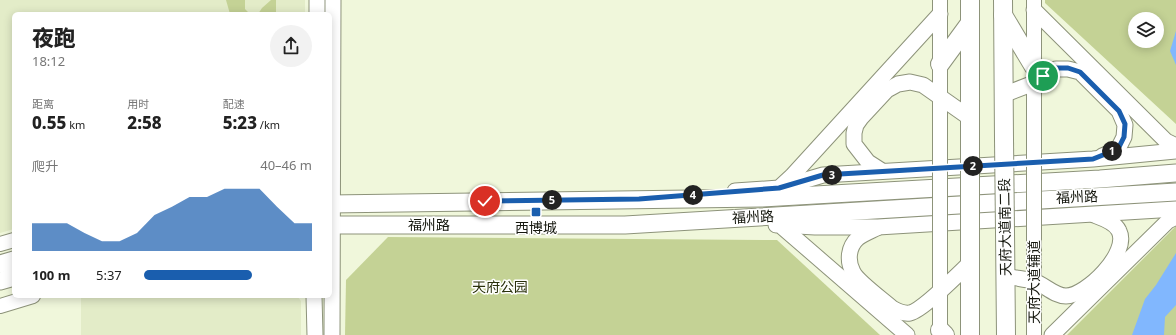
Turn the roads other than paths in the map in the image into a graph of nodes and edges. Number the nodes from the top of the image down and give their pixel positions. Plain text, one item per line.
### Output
1 (317, 0) edge
2 (333, 0) edge
3 (970, 0) edge
4 (1034, 5) edge
5 (940, 7) edge
6 (1003, 7) edge
7 (317, 12) edge
8 (970, 23) junction
9 (940, 64) junction
10 (1034, 75) junction
11 (1003, 95) junction
12 (940, 97) junction
13 (332, 102) edge
14 (970, 118) junction
15 (1176, 146) edge
16 (1176, 151) edge
17 (1093, 159) junction
18 (882, 171) junction
19 (1176, 173) edge
20 (779, 188) junction
21 (1176, 192) edge
22 (639, 199) junction
23 (332, 204) edge
24 (1176, 209) edge
25 (1091, 214) junction
26 (1176, 217) edge
27 (625, 224) junction
28 (780, 225) junction
29 (332, 226) edge
30 (878, 227) junction
31 (12, 241) edge
32 (0, 244) edge
33 (12, 261) edge
34 (970, 262) junction
35 (0, 264) edge
36 (1006, 276) junction
37 (12, 278) edge
38 (0, 281) edge
39 (1034, 281) junction
40 (940, 290) junction
41 (26, 298) edge
42 (314, 298) edge
43 (332, 298) edge
44 (0, 306) edge
45 (942, 333) edge
46 (314, 335) edge
47 (332, 335) edge
48 (907, 335) edge
49 (970, 335) edge
50 (1006, 335) edge
51 (1034, 335) edge
52 (1052, 335) edge

1 - 7 main road
2 - 13 main road
3 - 8 highway
4 - 10 street, 天府大道辅道
4 - 15 main road
5 - 9 street
5 - 20 main road
6 - 10 highway
6 - 11 highway, 天府大道南二段
8 - 9 highway
8 - 14 highway
9 - 12 street
10 - 11 main road
10 - 17 main road
10 - 39 street, 天府大道辅道, bridge
11 - 36 highway, 天府大道南二段, bridge
12 - 14 main road
12 - 18 main road
12 - 40 street, bridge
14 - 34 highway, bridge
16 - 17 main road
17 - 18 main road
18 - 20 main road
19 - 22 main road, 福州路
20 - 22 main road
21 - 27 main road, 福州路
22 - 23 main road, 福州路
24 - 25 main road
25 - 30 main road
25 - 39 main road
26 - 52 main road
27 - 28 main road
27 - 29 main road, 福州路
28 - 30 main road
28 - 48 main road
30 - 40 main road
31 - 32 street
33 - 35 main road
34 - 40 main road
34 - 49 highway
36 - 39 main road
36 - 50 highway, 天府大道南二段
37 - 38 main road
39 - 51 street, 天府大道辅道
40 - 45 street
41 - 44 street
42 - 46 main road
43 - 47 main road

